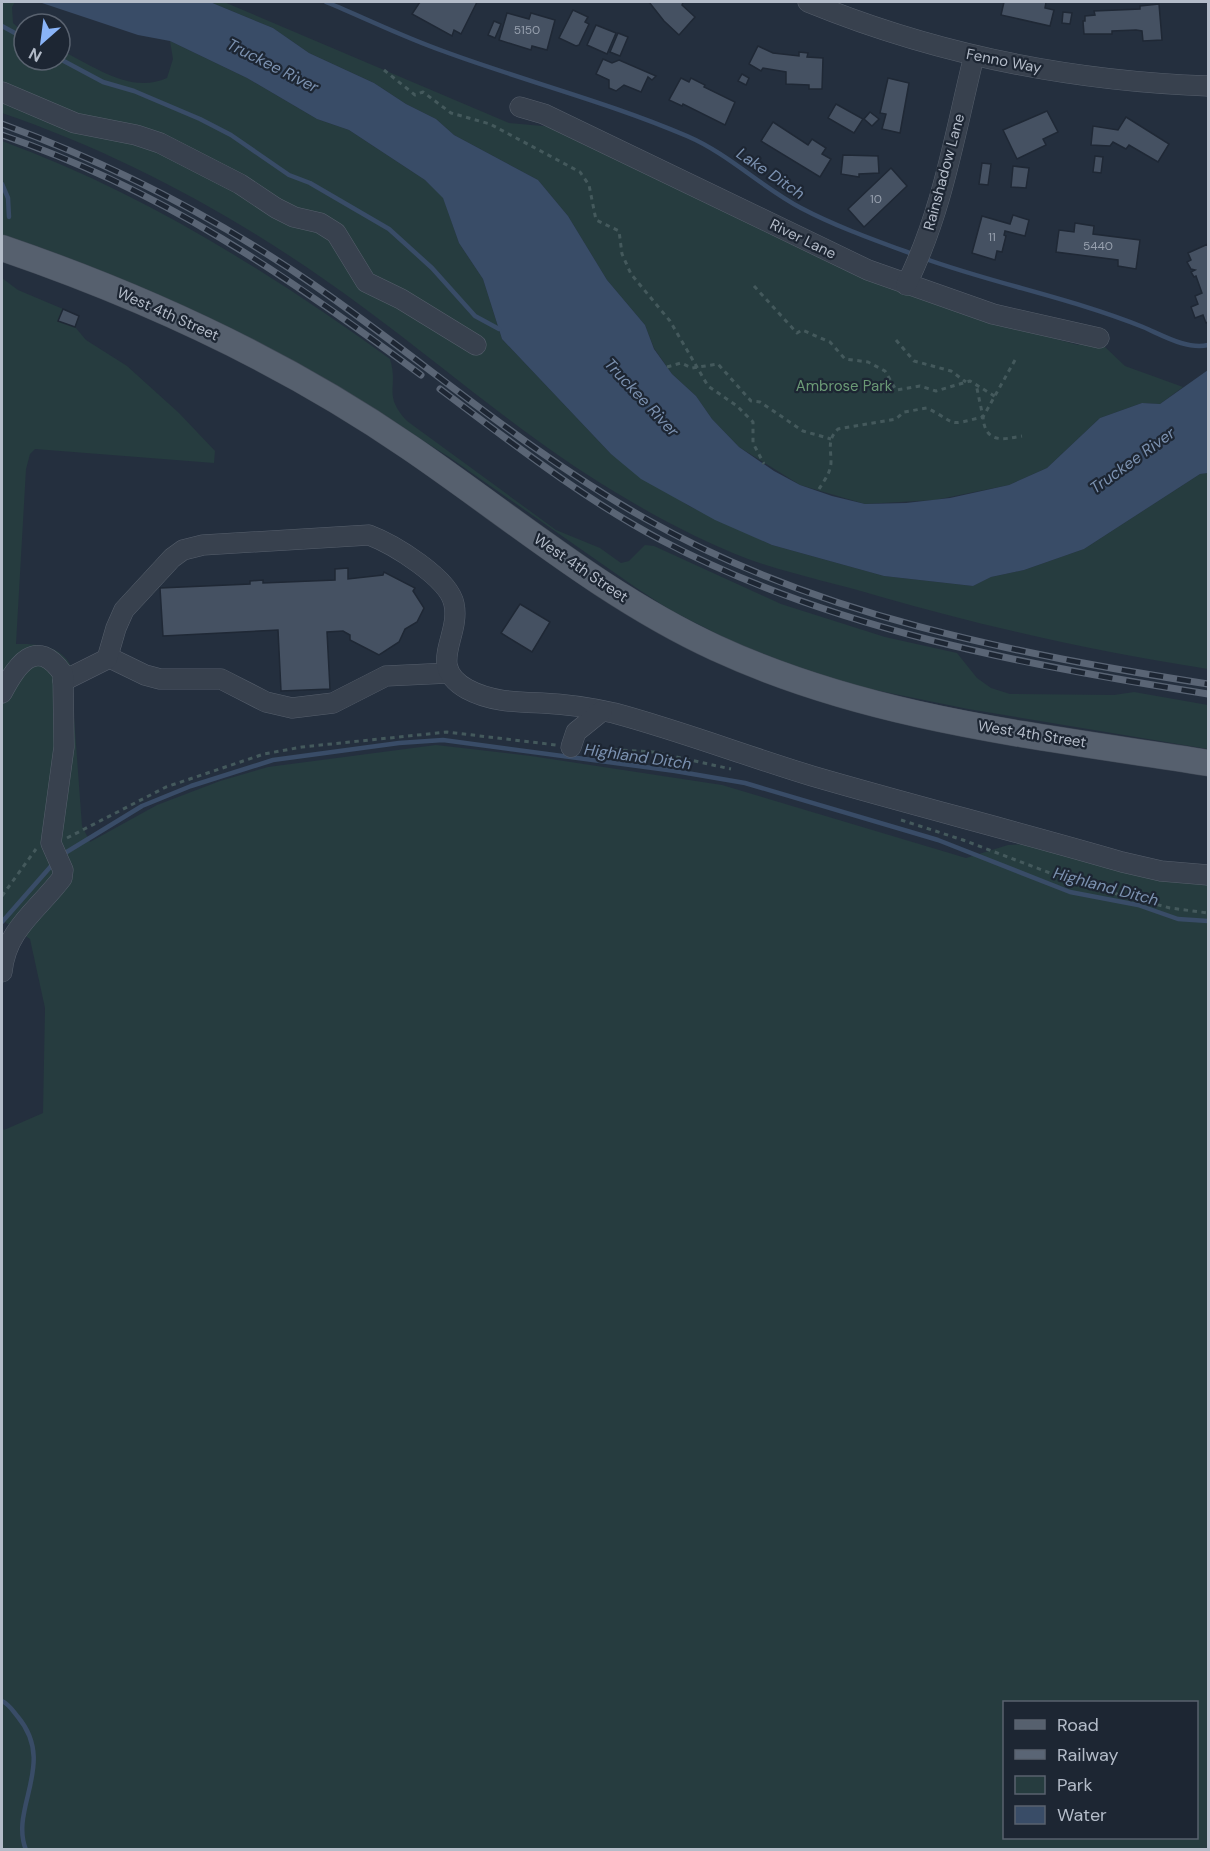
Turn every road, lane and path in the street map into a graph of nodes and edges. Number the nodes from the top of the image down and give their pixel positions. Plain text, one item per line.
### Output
1 (808, 2) edge
2 (974, 56) junction
3 (384, 70) dead end
4 (1209, 86) edge
5 (2, 92) edge
6 (519, 106) dead end
7 (2, 248) edge
8 (910, 277) junction
9 (754, 286) dead end
10 (1099, 338) dead end
11 (896, 340) dead end
12 (476, 345) dead end
13 (1015, 360) dead end
14 (698, 365) junction
15 (667, 367) dead end
16 (966, 382) junction
17 (976, 384) junction
18 (996, 397) junction
19 (982, 417) junction
20 (1022, 436) dead end
21 (831, 439) junction
22 (764, 464) dead end
23 (819, 489) dead end
24 (108, 657) junction
25 (449, 673) junction
26 (63, 681) junction
27 (2, 693) edge
28 (602, 711) junction
29 (571, 747) junction
30 (1209, 763) edge
31 (740, 772) dead end
32 (895, 818) dead end
33 (51, 843) junction
34 (1209, 875) edge
35 (2, 896) edge
36 (1209, 913) edge
37 (2, 972) edge

1 - 2 street, Fenno Way
2 - 4 street, Fenno Way
2 - 8 street, Rainshadow Lane
3 - 14 path
5 - 12 street
6 - 8 street, River Lane
7 - 30 main road, West 4th Street
8 - 10 street, River Lane
9 - 16 path
11 - 16 path
13 - 18 path
14 - 15 path
14 - 21 path
14 - 22 path
16 - 17 path
17 - 18 path
17 - 19 path
18 - 19 path
19 - 20 path
19 - 21 path
21 - 23 path
24 - 25 street
24 - 25 street
24 - 26 street
25 - 28 street
26 - 27 street
26 - 33 street
28 - 29 street
28 - 34 street
29 - 31 path
29 - 33 path
32 - 36 path
33 - 35 path
33 - 37 street

